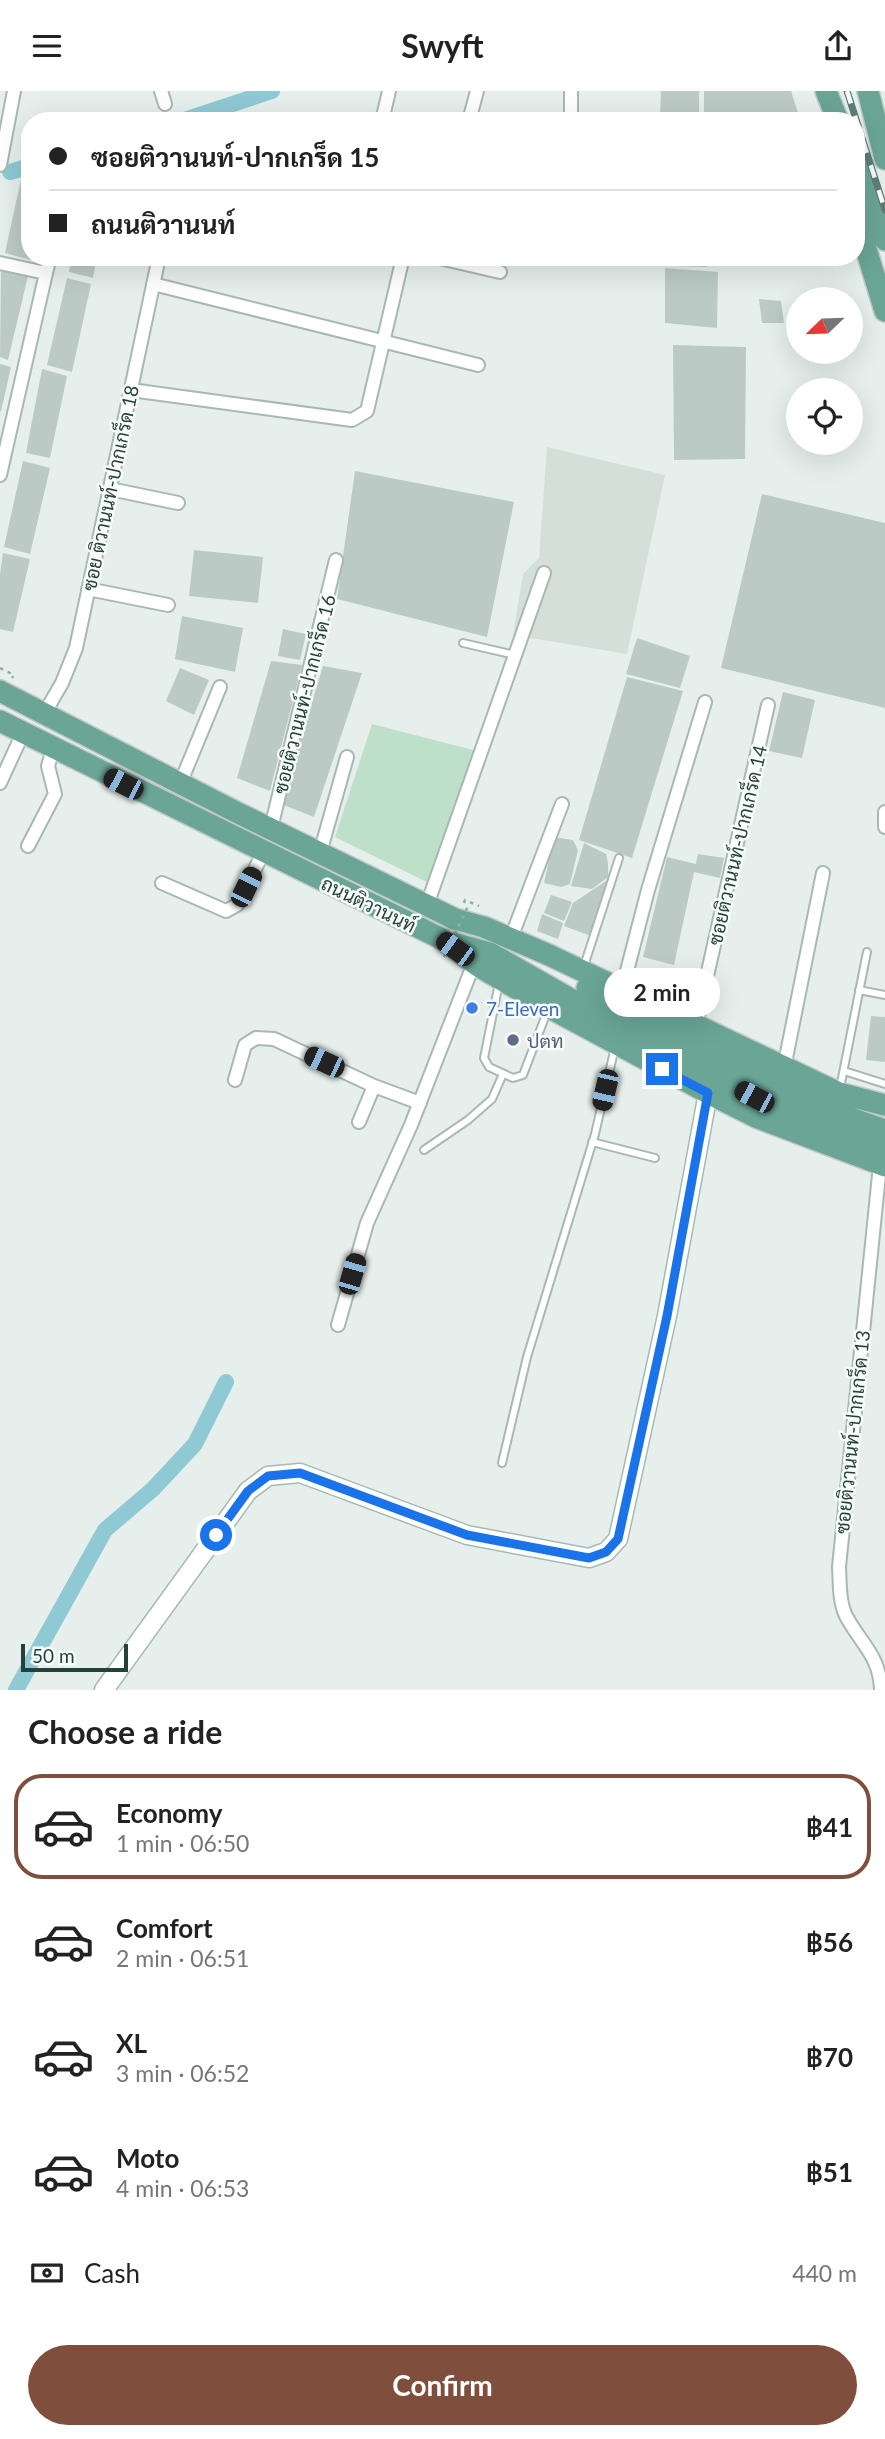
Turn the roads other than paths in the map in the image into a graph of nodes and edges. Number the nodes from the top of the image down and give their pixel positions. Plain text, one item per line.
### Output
1 (14, 91) edge
2 (389, 91) edge
3 (477, 91) edge
4 (571, 91) edge
5 (825, 91) edge
6 (870, 91) edge
7 (384, 112) edge
8 (471, 112) edge
9 (571, 112) edge
10 (830, 112) edge
11 (834, 112) edge
12 (885, 118) edge
13 (1, 151) edge
14 (885, 159) edge
15 (0, 165) edge
16 (865, 187) edge
17 (885, 240) edge
18 (865, 245) edge
19 (0, 263) edge
20 (48, 266) edge
21 (157, 266) edge
22 (401, 266) edge
23 (474, 266) edge
24 (500, 272) dead end
25 (46, 273) junction
26 (153, 284) junction
27 (885, 311) edge
28 (385, 341) junction
29 (478, 365) dead end
30 (131, 390) junction
31 (1, 467) edge
32 (110, 489) junction
33 (178, 503) dead end
34 (336, 561) dead end
35 (544, 573) dead end
36 (88, 589) junction
37 (168, 605) dead end
38 (463, 643) dead end
39 (515, 655) junction
40 (2, 682) edge
41 (220, 687) dead end
42 (705, 702) dead end
43 (768, 705) dead end
44 (44, 714) junction
45 (0, 722) edge
46 (23, 733) junction
47 (53, 748) junction
48 (347, 757) dead end
49 (1, 781) edge
50 (180, 784) junction
51 (562, 804) dead end
52 (885, 811) edge
53 (885, 827) edge
54 (271, 828) junction
55 (28, 846) dead end
56 (262, 853) junction
57 (320, 853) junction
58 (619, 858) dead end
59 (823, 873) dead end
60 (162, 883) dead end
61 (428, 905) junction
62 (462, 913) junction
63 (511, 938) junction
64 (443, 948) junction
65 (867, 952) dead end
66 (474, 963) junction
67 (582, 971) junction
68 (499, 977) junction
69 (622, 990) junction
70 (859, 990) junction
71 (885, 995) edge
72 (548, 1007) junction
73 (696, 1025) junction
74 (616, 1045) junction
75 (784, 1068) junction
76 (844, 1071) junction
77 (503, 1074) junction
78 (235, 1080) dead end
79 (885, 1084) edge
80 (374, 1086) junction
81 (708, 1093) junction
82 (839, 1093) junction
83 (419, 1103) junction
84 (885, 1105) edge
85 (359, 1122) dead end
86 (885, 1130) edge
87 (593, 1142) junction
88 (424, 1150) dead end
89 (655, 1158) dead end
90 (883, 1160) edge
91 (338, 1325) dead end
92 (502, 1463) dead end
93 (104, 1690) edge
94 (881, 1690) edge

1 - 13 street
2 - 7 street
3 - 8 street
4 - 9 street
5 - 10 main road
5 - 11 main road
6 - 12 main road
6 - 14 main road
13 - 15 street
16 - 17 main road
18 - 27 main road
19 - 25 street
20 - 25 street
21 - 26 street, ซอย ติวานนท์-ปากเกร็ด 18
22 - 28 street
23 - 24 street
25 - 31 street
26 - 28 street
26 - 30 street, ซอย ติวานนท์-ปากเกร็ด 18
28 - 29 street
28 - 30 street
30 - 32 street, ซอย ติวานนท์-ปากเกร็ด 18
32 - 33 street
32 - 36 street, ซอย ติวานนท์-ปากเกร็ด 18
34 - 54 street, ซอยติวานนท์-ปากเกร็ด 16
35 - 39 street
36 - 37 street
36 - 44 street, ซอย ติวานนท์-ปากเกร็ด 18
38 - 39 lane
39 - 61 street
40 - 44 main road, ถนนติวานนท์
41 - 50 street
42 - 69 street
43 - 73 street, ซอยติวานนท์-ปากเกร็ด 14
44 - 50 main road, ถนนติวานนท์
45 - 46 main road, ถนนติวานนท์
46 - 47 main road, ถนนติวานนท์
46 - 49 street
47 - 55 street
47 - 56 main road, ถนนติวานนท์
48 - 57 street
50 - 54 main road, ถนนติวานนท์
51 - 63 street
52 - 53 street
54 - 57 main road, ถนนติวานนท์
56 - 60 street
56 - 64 main road, ถนนติวานนท์
57 - 61 main road, ถนนติวานนท์
58 - 67 lane
59 - 75 street
61 - 62 main road, ถนนติวานนท์
62 - 63 main road, ถนนติวานนท์
62 - 86 main road
63 - 67 main road, ถนนติวานนท์
64 - 66 main road, ถนนติวานนท์
64 - 90 main road
65 - 70 lane
66 - 68 main road, ถนนติวานนท์
66 - 83 street
67 - 69 main road, ถนนติวานนท์
68 - 72 main road, ถนนติวานนท์
68 - 77 lane
69 - 73 main road, ถนนติวานนท์
70 - 71 lane
70 - 76 lane
72 - 74 main road, ถนนติวานนท์
72 - 77 lane
73 - 75 main road, ถนนติวานนท์
74 - 81 main road, ถนนติวานนท์
74 - 87 lane
75 - 82 main road, ถนนติวานนท์
76 - 79 lane
76 - 82 lane
77 - 88 lane
78 - 80 street
80 - 83 street
80 - 85 street
81 - 90 main road, ถนนติวานนท์
81 - 93 street
82 - 84 main road, ถนนติวานนท์
83 - 91 street
87 - 89 lane
87 - 92 lane
90 - 94 street, ซอยติวานนท์-ปากเกร็ด 13

